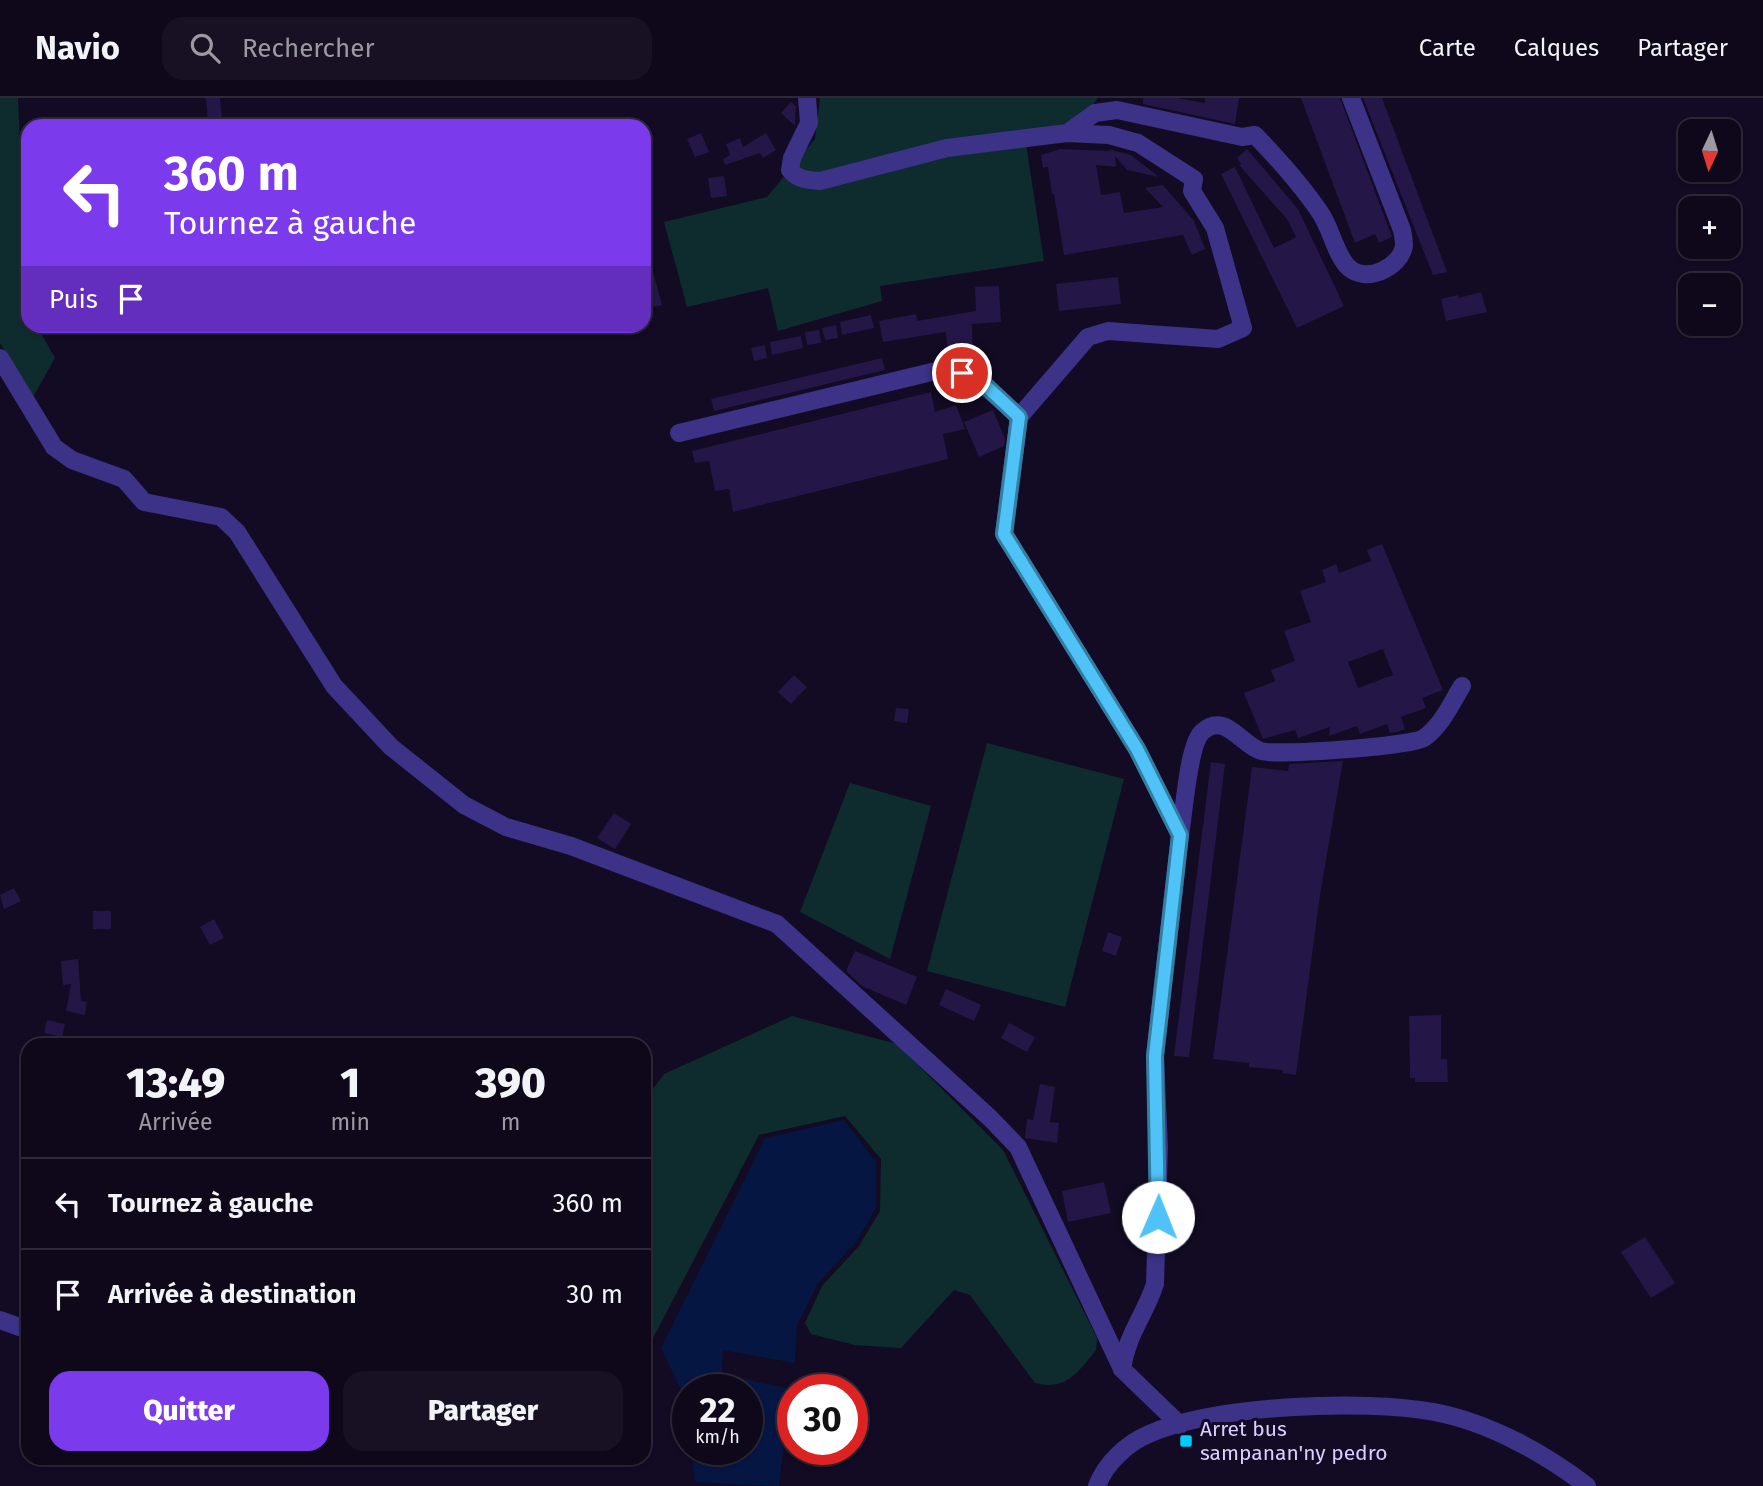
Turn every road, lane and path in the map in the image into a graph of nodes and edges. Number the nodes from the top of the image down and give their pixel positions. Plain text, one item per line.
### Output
1 (807, 98) edge
2 (1351, 98) edge
3 (1067, 132) junction
4 (0, 358) edge
5 (1019, 417) junction
6 (679, 433) dead end
7 (1462, 687) dead end
8 (1180, 835) junction
9 (0, 1320) edge
10 (21, 1328) edge
11 (1122, 1369) junction
12 (1180, 1425) junction
13 (1097, 1486) edge
14 (1587, 1486) edge

1 - 3 street
2 - 3 street
3 - 5 street
4 - 11 street
5 - 6 street
5 - 8 street
7 - 8 street
8 - 11 street
9 - 10 street
11 - 12 street
12 - 13 street
12 - 14 street

